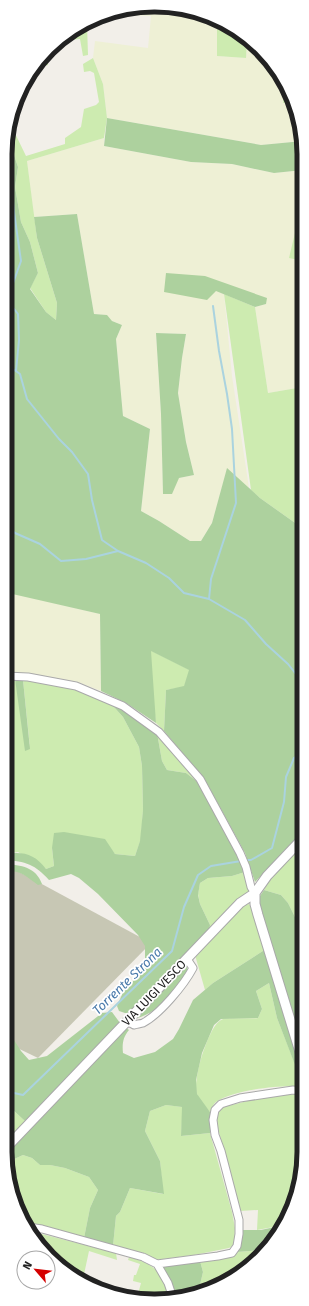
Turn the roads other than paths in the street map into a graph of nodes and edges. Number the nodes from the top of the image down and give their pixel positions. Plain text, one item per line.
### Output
1 (12, 676) edge
2 (297, 844) edge
3 (255, 893) junction
4 (187, 959) junction
5 (127, 1021) junction
6 (297, 1042) edge
7 (297, 1090) edge
8 (12, 1142) edge
9 (34, 1227) edge
10 (157, 1264) junction
11 (171, 1293) edge

1 - 3 street
2 - 3 street, VIA LUIGI VESCO
3 - 4 street, VIA LUIGI VESCO
3 - 6 street
4 - 5 street, VIA LUIGI VESCO
4 - 5 street
5 - 8 street, VIA LUIGI VESCO
7 - 10 street
9 - 10 street
10 - 11 street

